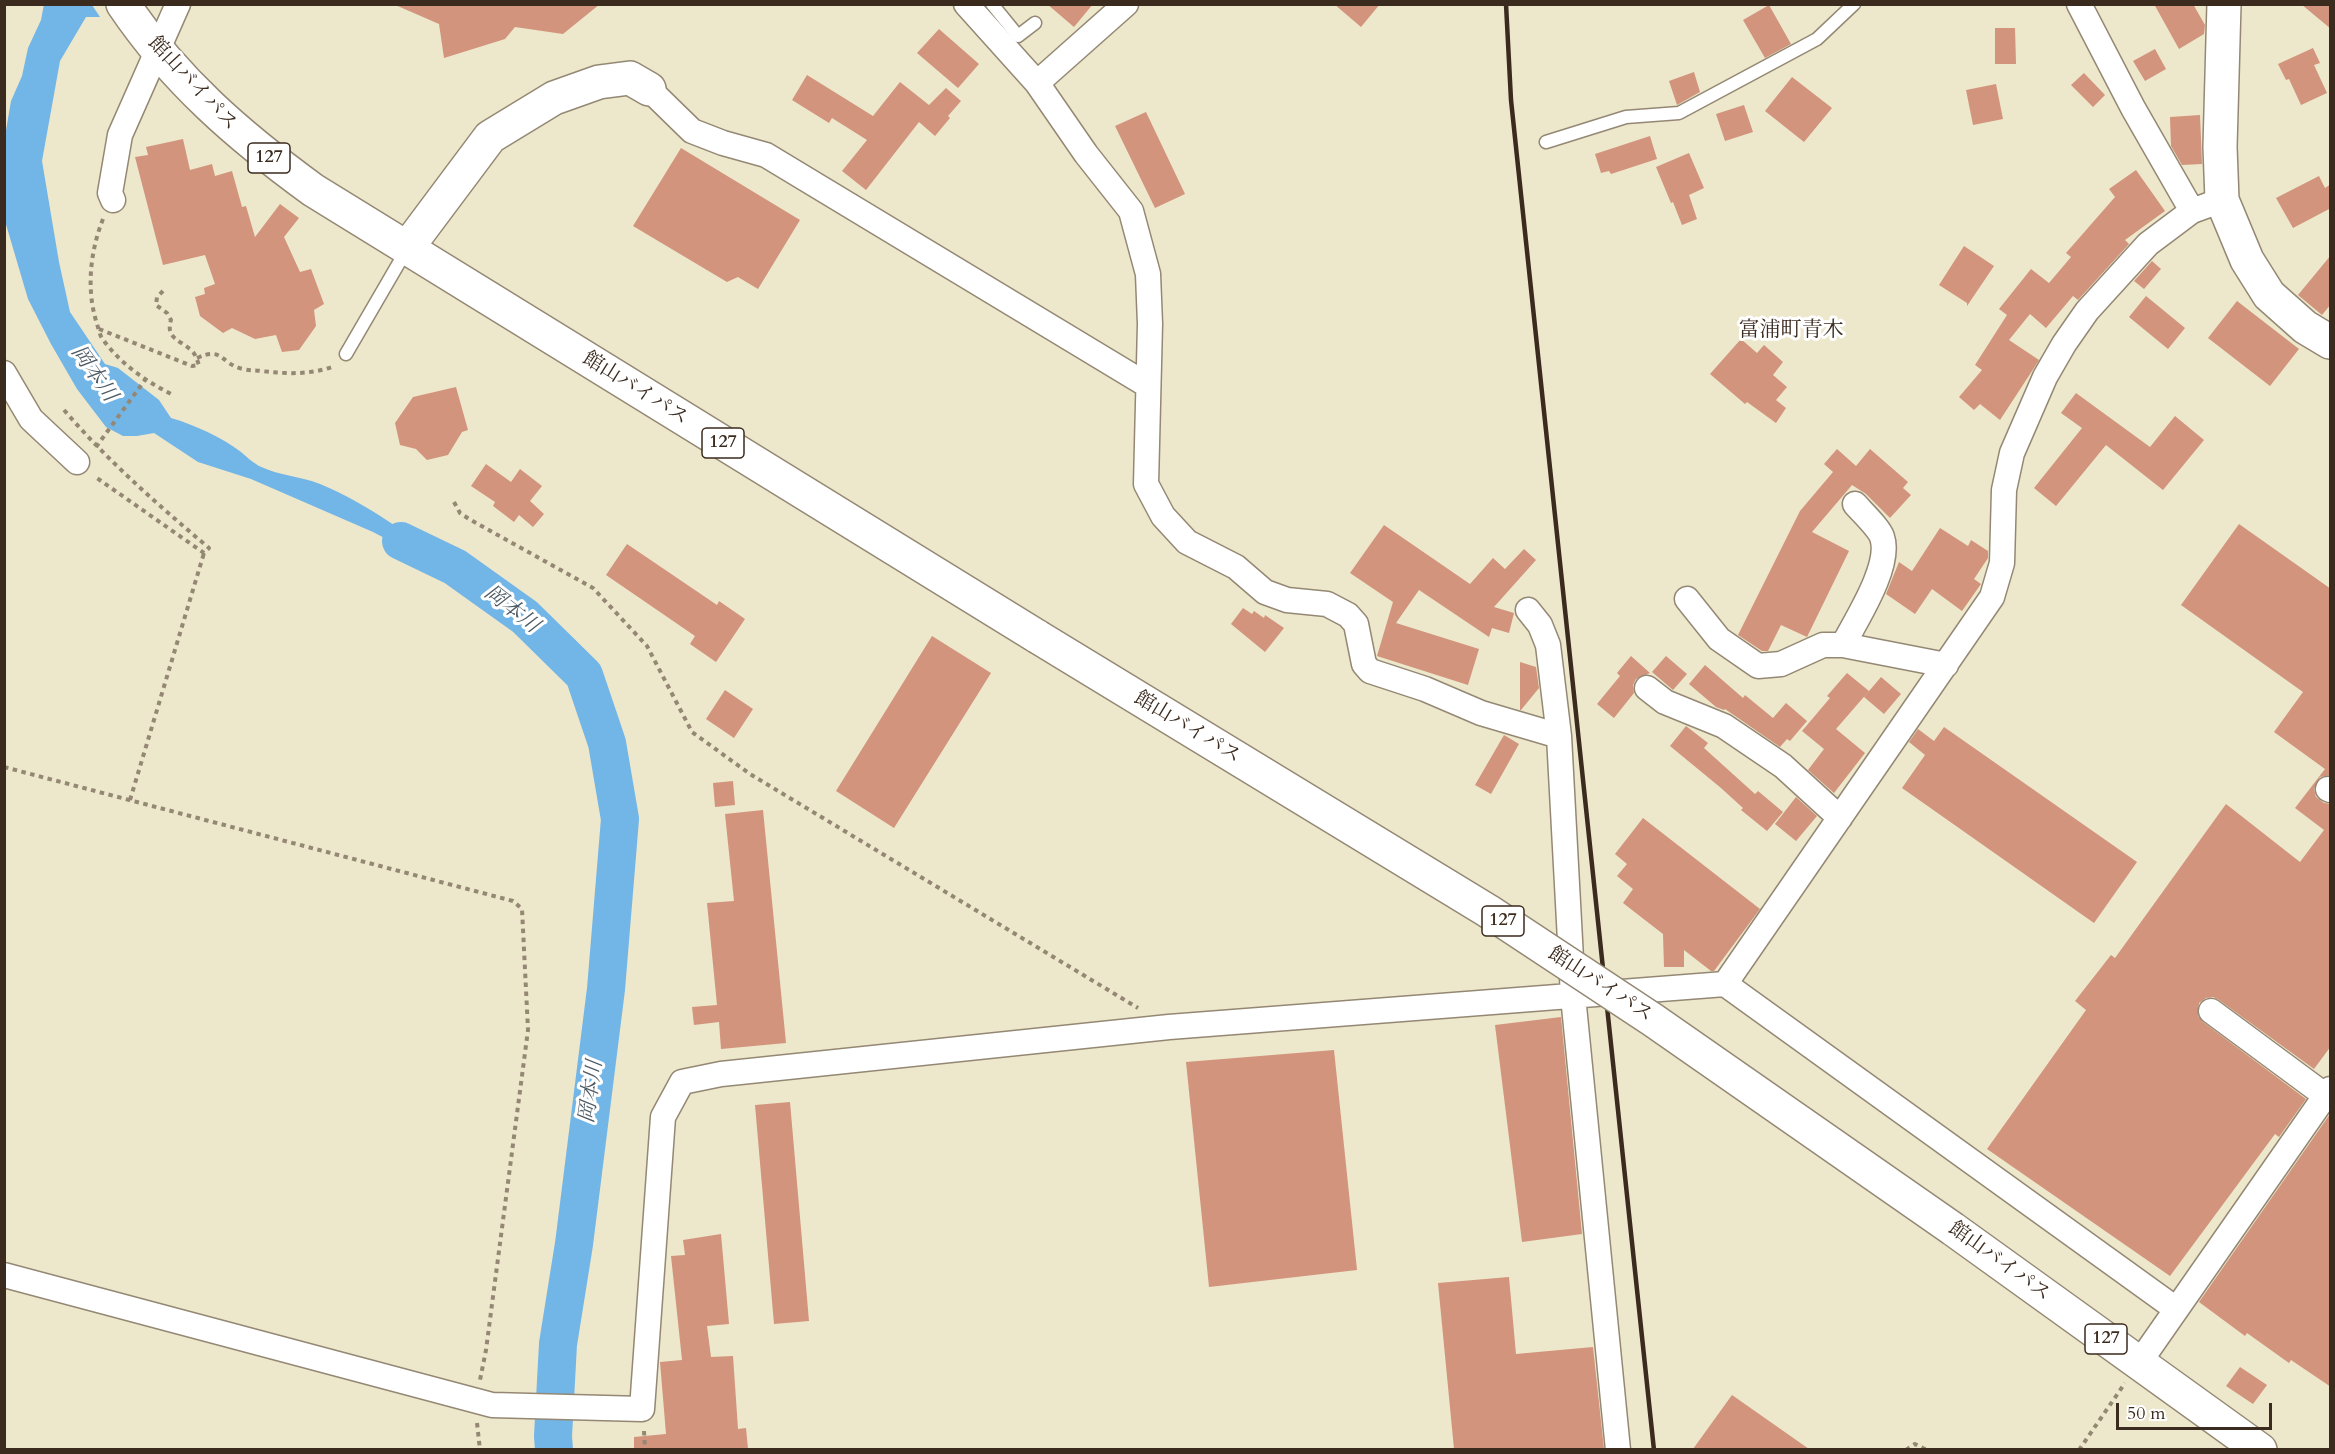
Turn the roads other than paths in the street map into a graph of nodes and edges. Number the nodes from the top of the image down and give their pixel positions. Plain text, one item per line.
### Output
1 (123, 4) edge
2 (178, 4) edge
3 (966, 4) edge
4 (992, 4) edge
5 (1126, 4) edge
6 (1854, 4) edge
7 (2079, 4) edge
8 (2224, 4) edge
9 (1035, 23) dead end
10 (154, 46) junction
11 (1037, 83) junction
12 (649, 89) joint
13 (1546, 142) dead end
14 (113, 200) road end
15 (2222, 200) junction
16 (2192, 211) junction
17 (407, 248) junction
18 (2331, 342) edge
19 (344, 358) road end
20 (4, 373) edge
21 (1147, 385) junction
22 (77, 462) road end
23 (1855, 504) dead end
24 (1687, 599) dead end
25 (1528, 610) dead end
26 (1844, 645) junction
27 (1946, 665) junction
28 (1647, 688) dead end
29 (1559, 736) junction
30 (1840, 818) junction
31 (1725, 984) junction
32 (1573, 996) junction
33 (2211, 1011) dead end
34 (2329, 1094) edge
35 (4, 1275) edge
36 (2176, 1309) junction
37 (2139, 1363) junction
38 (1618, 1449) edge
39 (2260, 1449) edge

1 - 10 main road, 館山バイパス / 127
2 - 10 street
3 - 11 street
4 - 9 lane
5 - 11 street
6 - 13 lane
7 - 16 street
8 - 15 main road
10 - 14 street
10 - 17 main road, 館山バイパス / 127
11 - 21 street
12 - 17 main road
12 - 21 street
15 - 16 street
15 - 18 main road
16 - 27 street
17 - 19 lane
17 - 37 main road, 館山バイパス / 127, bridge
20 - 22 street
21 - 29 street
23 - 26 street
24 - 26 street
25 - 29 street
26 - 27 street
27 - 30 street
28 - 30 street
29 - 32 street
30 - 31 street
31 - 32 street
31 - 36 street
32 - 35 street
32 - 38 street
33 - 34 street
34 - 36 street
36 - 37 street
37 - 39 main road, 館山バイパス / 127

